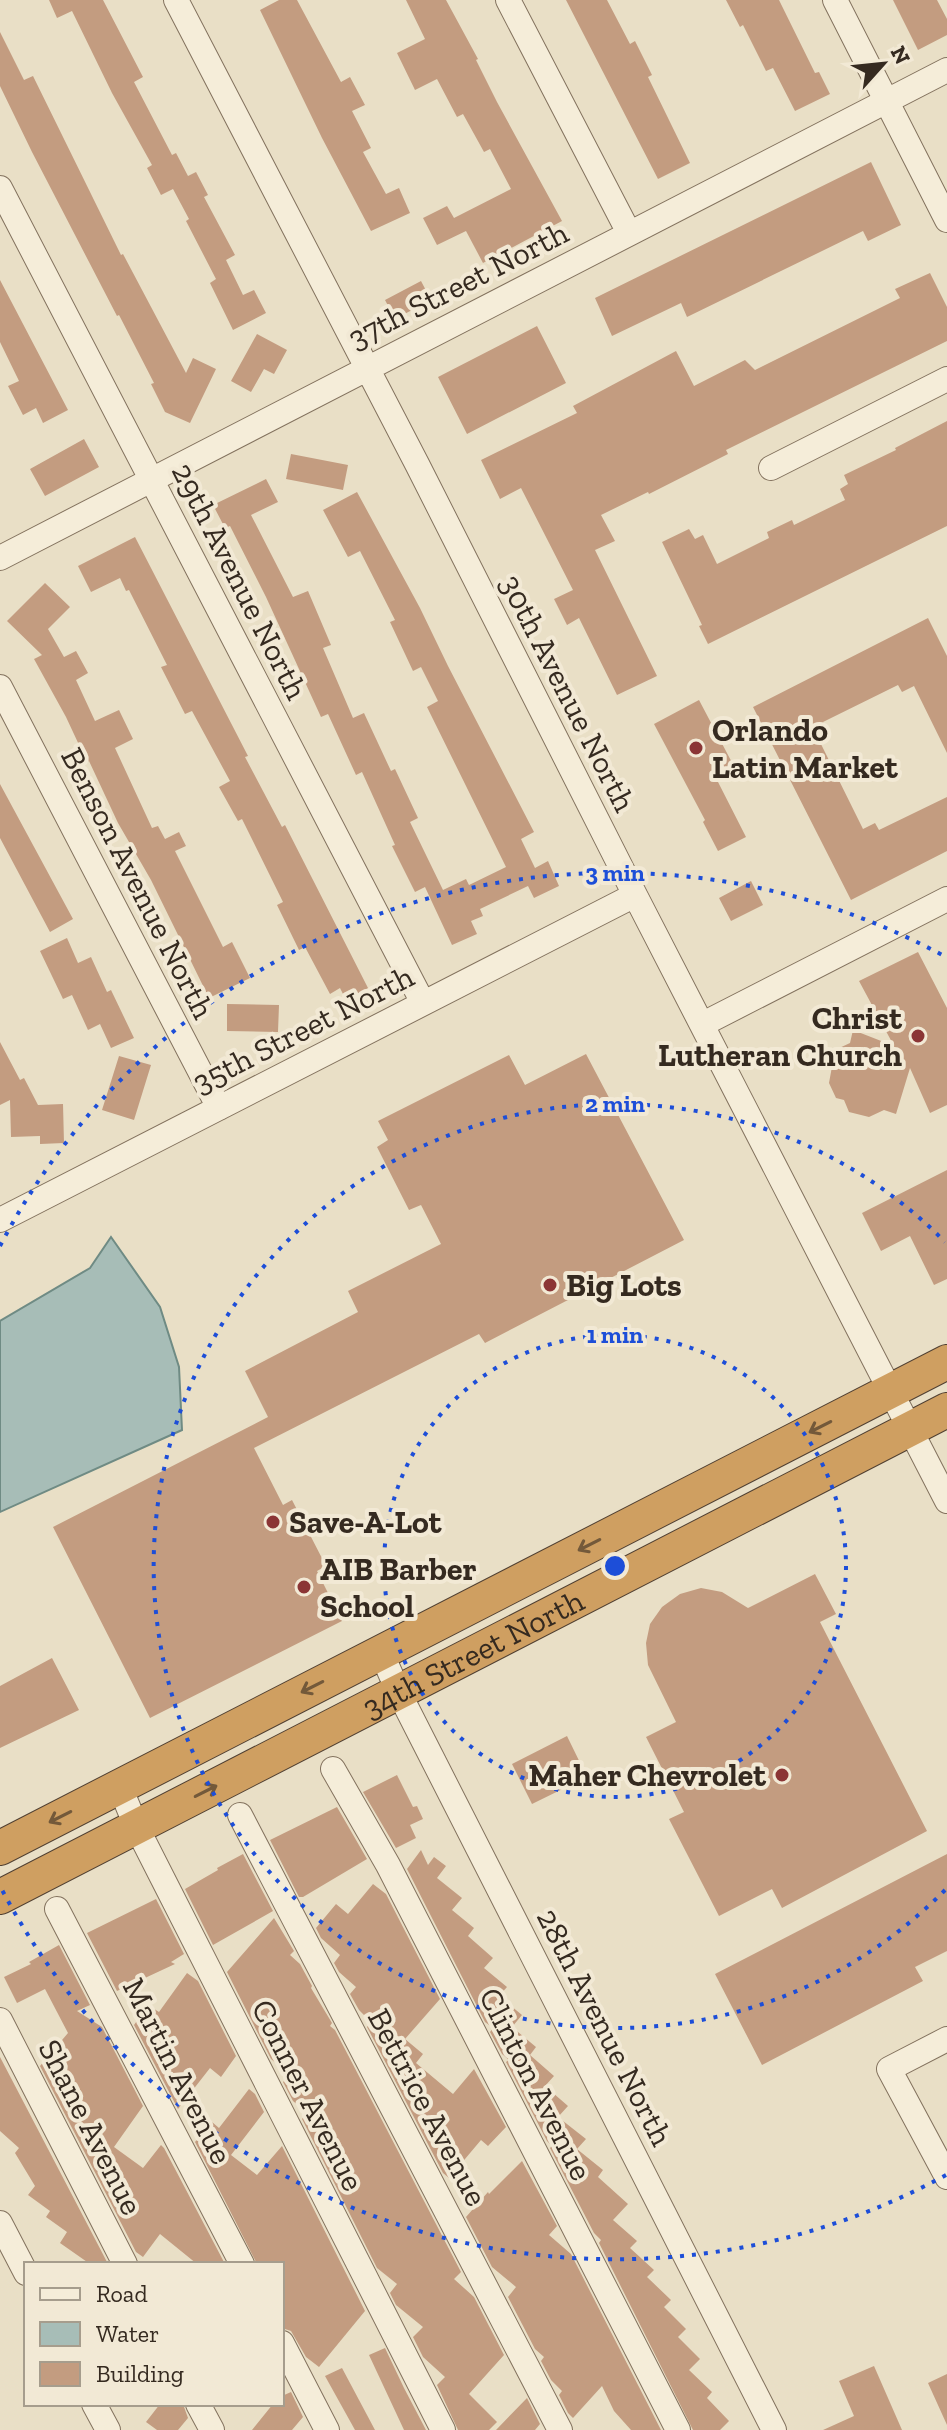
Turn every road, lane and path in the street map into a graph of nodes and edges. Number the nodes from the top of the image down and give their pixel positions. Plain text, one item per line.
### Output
1 (176, 0) edge
2 (508, 0) edge
3 (835, 0) edge
4 (947, 70) edge
5 (887, 101) junction
6 (0, 188) edge
7 (947, 220) edge
8 (629, 233) junction
9 (366, 369) junction
10 (947, 379) edge
11 (771, 468) dead end
12 (152, 479) junction
13 (0, 558) edge
14 (0, 687) edge
15 (635, 895) junction
16 (947, 899) edge
17 (423, 1003) junction
18 (703, 1024) junction
19 (219, 1108) junction
20 (1, 1217) edge
21 (947, 1362) edge
22 (890, 1391) junction
23 (947, 1410) edge
24 (909, 1429) junction
25 (947, 1501) edge
26 (381, 1652) junction
27 (398, 1691) junction
28 (333, 1769) dead end
29 (120, 1787) junction
30 (240, 1815) dead end
31 (136, 1826) junction
32 (0, 1848) edge
33 (0, 1897) edge
34 (57, 1909) dead end
35 (0, 2020) edge
36 (947, 2039) edge
37 (947, 2177) edge
38 (0, 2223) edge
39 (124, 2262) edge
40 (241, 2262) edge
41 (24, 2269) edge
42 (284, 2347) edge
43 (95, 2406) edge
44 (199, 2406) edge
45 (108, 2430) edge
46 (212, 2430) edge
47 (327, 2430) edge
48 (443, 2430) edge
49 (560, 2430) edge
50 (678, 2430) edge
51 (774, 2430) edge

1 - 9 street, 30th Avenue North
2 - 8 street
3 - 5 street
4 - 5 street, 37th Street North
5 - 7 street
5 - 8 street, 37th Street North
6 - 12 street, 29th Avenue North
8 - 9 street, 37th Street North
9 - 12 street, 37th Street North
9 - 15 street, 30th Avenue North
10 - 11 street
12 - 13 street, 37th Street North
12 - 17 street, 29th Avenue North
14 - 19 street, Benson Avenue North
15 - 17 street, 35th Street North
15 - 18 street, 30th Avenue North
16 - 18 street
17 - 19 street, 35th Street North
18 - 22 street, 30th Avenue North
19 - 20 street, 35th Street North
21 - 22 highway, 34th Street North
22 - 24 street, 30th Avenue North
22 -> 26 highway, 34th Street North
23 - 24 highway, 34th Street North
24 - 25 street, 30th Avenue North
24 - 27 highway, 34th Street North
26 - 27 street, 28th Avenue North
26 -> 29 highway, 34th Street North
31 -> 27 highway, 34th Street North
27 - 51 street, 28th Avenue North
28 - 50 street, Clinton Avenue
29 - 31 street, Conner Avenue
29 -> 32 highway, 34th Street North
30 - 49 street, Bettrice Avenue
31 - 33 highway, 34th Street North
31 - 48 street, Conner Avenue
34 - 40 street, Martin Avenue
35 - 39 street, Shane Avenue
36 - 37 street
38 - 41 street
42 - 47 street
43 - 45 street
44 - 46 street

